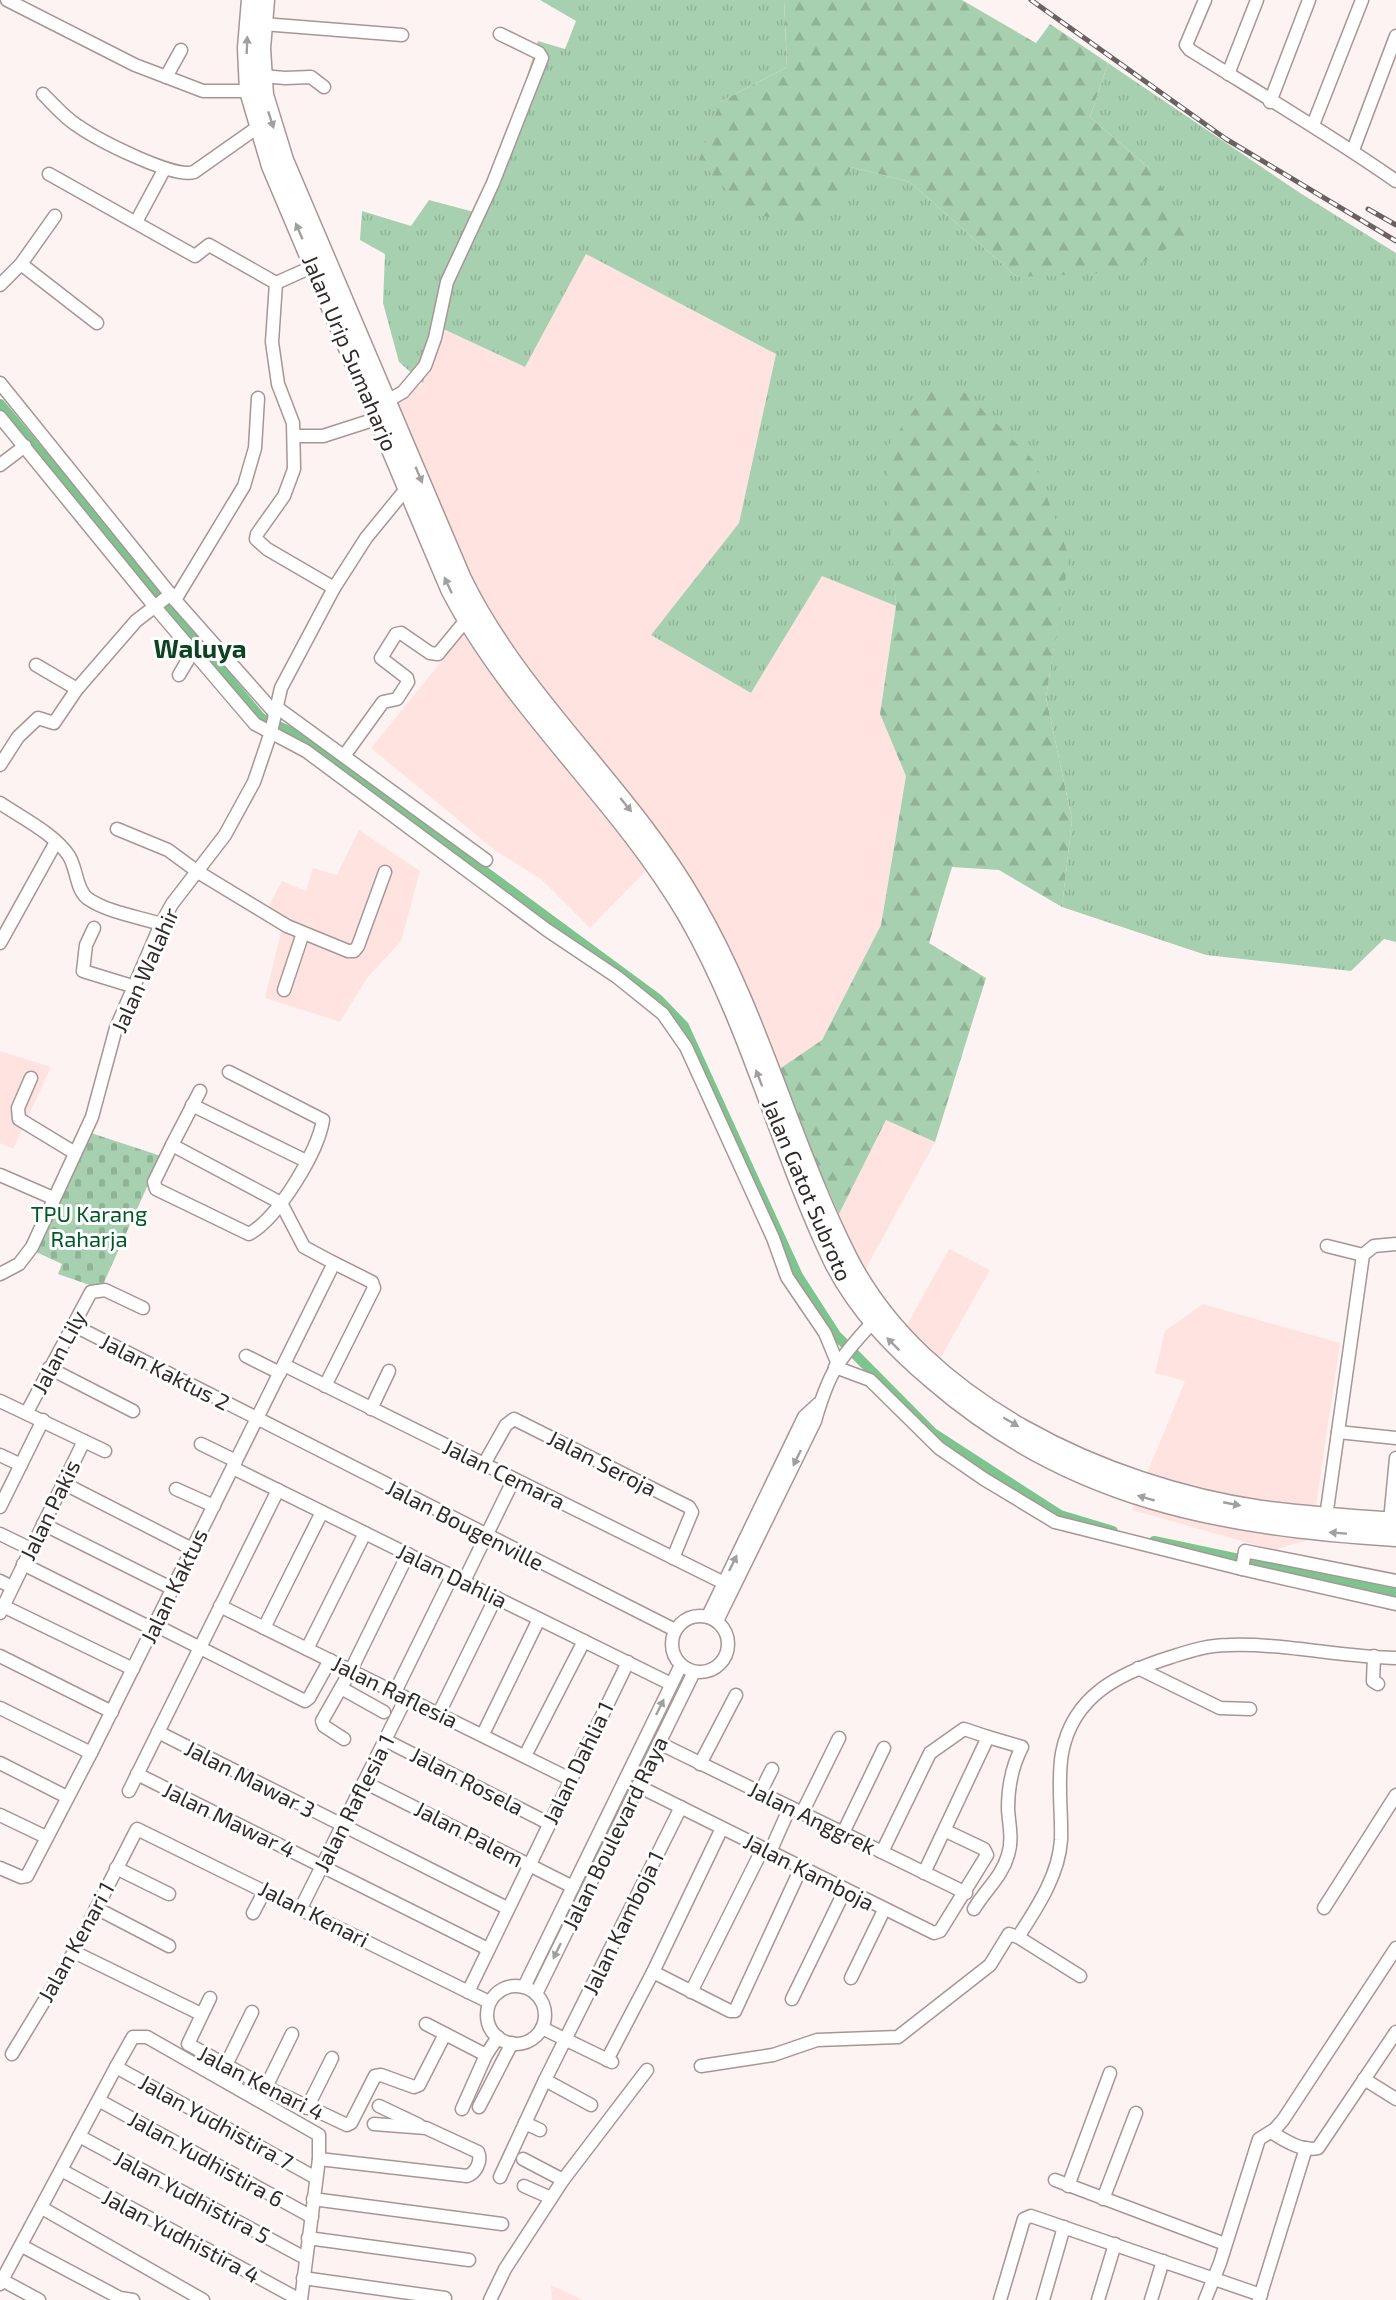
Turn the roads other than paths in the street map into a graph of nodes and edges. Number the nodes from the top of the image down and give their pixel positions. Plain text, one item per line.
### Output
1 (8, 0) edge
2 (252, 0) edge
3 (266, 0) edge
4 (1205, 0) edge
5 (1257, 0) edge
6 (1309, 0) edge
7 (1362, 0) edge
8 (263, 24) junction
9 (500, 34) dead end
10 (402, 35) dead end
11 (1396, 36) edge
12 (181, 50) dead end
13 (1228, 74) junction
14 (166, 76) junction
15 (262, 76) junction
16 (324, 87) dead end
17 (249, 91) junction
18 (43, 94) dead end
19 (1270, 102) junction
20 (1313, 125) junction
21 (258, 127) junction
22 (1353, 150) junction
23 (164, 170) junction
24 (49, 174) dead end
25 (1396, 181) edge
26 (55, 216) dead end
27 (136, 222) junction
28 (21, 264) junction
29 (314, 266) junction
30 (276, 283) junction
31 (0, 285) edge
32 (97, 323) dead end
33 (0, 383) edge
34 (258, 398) dead end
35 (387, 401) junction
36 (0, 417) edge
37 (379, 418) junction
38 (294, 436) junction
39 (25, 446) junction
40 (0, 465) edge
41 (406, 489) junction
42 (334, 588) junction
43 (166, 600) junction
44 (466, 620) junction
45 (192, 652) junction
46 (36, 665) dead end
47 (178, 675) dead end
48 (519, 682) junction
49 (77, 689) junction
50 (274, 711) junction
51 (271, 731) junction
52 (312, 743) junction
53 (344, 756) junction
54 (0, 765) edge
55 (354, 773) junction
56 (0, 803) edge
57 (117, 830) dead end
58 (56, 842) junction
59 (486, 860) dead end
60 (198, 872) junction
61 (385, 872) dead end
62 (161, 924) junction
63 (94, 928) dead end
64 (303, 933) junction
65 (0, 943) edge
66 (132, 986) junction
67 (284, 990) dead end
68 (229, 1072) dead end
69 (31, 1078) dead end
70 (200, 1091) dead end
71 (192, 1105) junction
72 (172, 1145) junction
73 (75, 1153) junction
74 (306, 1161) junction
75 (0, 1175) edge
76 (53, 1198) junction
77 (281, 1203) junction
78 (1396, 1244) edge
79 (1327, 1246) dead end
80 (1363, 1255) junction
81 (334, 1263) junction
82 (0, 1274) edge
83 (143, 1308) dead end
84 (872, 1323) junction
85 (73, 1325) junction
86 (246, 1356) dead end
87 (838, 1361) junction
88 (49, 1368) junction
89 (282, 1369) junction
90 (389, 1371) dead end
91 (325, 1386) junction
92 (0, 1401) edge
93 (818, 1404) junction
94 (372, 1409) junction
95 (133, 1410) dead end
96 (27, 1412) junction
97 (256, 1419) junction
98 (43, 1420) junction
99 (1338, 1432) junction
100 (1396, 1438) edge
101 (84, 1441) junction
102 (201, 1444) dead end
103 (105, 1451) dead end
104 (0, 1455) edge
105 (1396, 1458) edge
106 (484, 1464) junction
107 (21, 1465) junction
108 (234, 1465) junction
109 (514, 1479) junction
110 (63, 1483) junction
111 (176, 1489) dead end
112 (278, 1490) junction
113 (214, 1506) junction
114 (0, 1507) edge
115 (322, 1512) junction
116 (1326, 1517) junction
117 (43, 1524) junction
118 (1394, 1527) edge
119 (365, 1533) junction
120 (0, 1534) edge
121 (486, 1536) junction
122 (31, 1549) junction
123 (192, 1549) junction
124 (408, 1554) junction
125 (672, 1558) junction
126 (23, 1564) junction
127 (1242, 1567) junction
128 (452, 1575) junction
129 (0, 1581) edge
130 (464, 1581) junction
131 (1396, 1581) edge
132 (724, 1583) junction
133 (12, 1587) junction
134 (173, 1589) junction
135 (495, 1597) junction
136 (1396, 1604) edge
137 (220, 1606) junction
138 (2, 1609) edge
139 (713, 1618) junction
140 (539, 1619) junction
141 (154, 1627) junction
142 (264, 1628) junction
143 (675, 1630) junction
144 (584, 1641) junction
145 (200, 1648) junction
146 (307, 1649) junction
147 (0, 1656) edge
148 (1374, 1656) junction
149 (1396, 1658) edge
150 (330, 1660) junction
151 (628, 1662) junction
152 (681, 1665) junction
153 (1138, 1668) junction
154 (133, 1670) junction
155 (351, 1670) junction
156 (694, 1672) junction
157 (672, 1684) junction
158 (1378, 1684) dead end
159 (341, 1688) junction
160 (401, 1695) junction
161 (736, 1695) dead end
162 (0, 1708) edge
163 (441, 1709) dead end
164 (1250, 1709) dead end
165 (112, 1712) junction
166 (384, 1712) dead end
167 (484, 1730) dead end
168 (158, 1732) junction
169 (988, 1737) junction
170 (839, 1738) dead end
171 (344, 1739) dead end
172 (385, 1740) junction
173 (659, 1743) junction
174 (884, 1748) dead end
175 (528, 1750) dead end
176 (91, 1754) junction
177 (0, 1763) edge
178 (700, 1764) junction
179 (772, 1769) dead end
180 (137, 1774) junction
181 (570, 1779) junction
182 (364, 1782) junction
183 (638, 1786) junction
184 (129, 1791) dead end
185 (760, 1793) junction
186 (1396, 1795) edge
187 (68, 1797) junction
188 (681, 1807) junction
189 (790, 1807) junction
190 (802, 1813) junction
191 (0, 1815) edge
192 (548, 1823) junction
193 (343, 1825) junction
194 (722, 1828) junction
195 (137, 1829) joint
196 (946, 1831) junction
197 (843, 1833) junction
198 (46, 1837) junction
199 (766, 1850) junction
200 (882, 1852) junction
201 (528, 1864) junction
202 (322, 1867) junction
203 (0, 1868) edge
204 (116, 1868) junction
205 (801, 1868) junction
206 (924, 1872) junction
207 (573, 1887) junction
208 (264, 1890) junction
209 (845, 1890) junction
210 (966, 1893) junction
211 (169, 1894) dead end
212 (96, 1908) junction
213 (301, 1908) junction
214 (507, 1908) junction
215 (1324, 1908) dead end
216 (974, 1909) dead end
217 (885, 1910) junction
218 (253, 1913) dead end
219 (1018, 1937) junction
220 (170, 1946) dead end
221 (1396, 1948) edge
222 (488, 1949) junction
223 (74, 1952) junction
224 (653, 1972) junction
225 (1080, 1976) dead end
226 (851, 1978) dead end
227 (524, 1987) junction
228 (468, 1992) junction
229 (691, 1992) junction
230 (536, 1994) junction
231 (210, 1998) dead end
232 (792, 1999) dead end
233 (489, 2002) junction
234 (252, 2013) dead end
235 (201, 2014) junction
236 (426, 2024) dead end
237 (542, 2028) junction
238 (1396, 2032) edge
239 (292, 2034) dead end
240 (445, 2034) junction
241 (498, 2037) junction
242 (566, 2038) junction
243 (512, 2043) junction
244 (12, 2054) dead end
245 (486, 2055) junction
246 (332, 2058) dead end
247 (226, 2065) junction
248 (116, 2067) junction
249 (701, 2067) dead end
250 (647, 2070) dead end
251 (1110, 2073) dead end
252 (1364, 2079) junction
253 (545, 2080) junction
254 (266, 2087) junction
255 (1396, 2099) edge
256 (100, 2101) junction
257 (591, 2105) dead end
258 (378, 2106) dead end
259 (479, 2107) dead end
260 (307, 2108) junction
261 (462, 2109) dead end
262 (1136, 2113) dead end
263 (525, 2122) junction
264 (374, 2124) dead end
265 (426, 2128) junction
266 (540, 2130) dead end
267 (1271, 2133) junction
268 (79, 2136) junction
269 (1306, 2148) junction
270 (319, 2159) junction
271 (523, 2159) dead end
272 (63, 2171) junction
273 (500, 2177) dead end
274 (316, 2178) junction
275 (563, 2180) junction
276 (1055, 2180) dead end
277 (524, 2186) dead end
278 (1068, 2186) junction
279 (551, 2198) junction
280 (313, 2199) junction
281 (1103, 2199) junction
282 (42, 2208) junction
283 (312, 2217) junction
284 (502, 2224) dead end
285 (1064, 2227) junction
286 (308, 2238) junction
287 (1115, 2244) junction
288 (1225, 2244) junction
289 (22, 2246) junction
290 (305, 2258) junction
291 (469, 2260) dead end
292 (1163, 2261) junction
293 (303, 2278) junction
294 (1214, 2278) junction
295 (1, 2282) edge
296 (1260, 2297) edge
297 (445, 2298) dead end
298 (39, 2300) edge
299 (133, 2300) edge
300 (204, 2300) edge
301 (300, 2300) edge
302 (490, 2300) edge
303 (1000, 2300) edge
304 (1043, 2300) edge
305 (1098, 2300) edge
306 (1151, 2300) edge
307 (1205, 2300) edge

1 - 14 street
17 -> 2 highway, Jalan Urip Sumaharjo
3 - 8 highway, Jalan Urip Sumaharjo
4 - 13 street
5 - 13 street
6 - 19 street
7 - 20 street
8 - 10 street
8 - 15 highway, Jalan Urip Sumaharjo
9 - 35 street
11 - 22 street
12 - 14 street
13 - 19 street
14 - 17 street
15 - 16 street
15 -> 35 highway, Jalan Urip Sumaharjo
17 - 21 highway, Jalan Urip Sumaharjo
18 - 23 street
19 - 20 street
20 - 22 street
21 - 23 street
29 -> 21 highway, Jalan Urip Sumaharjo
22 - 25 street
23 - 27 street
24 - 27 street
26 - 28 street
27 - 30 street
28 - 31 street
28 - 32 street
29 - 30 street
29 - 37 highway, Jalan Urip Sumaharjo
30 - 38 street
33 - 43 street
34 - 43 street
35 -> 48 highway, Jalan Urip Sumaharjo
36 - 39 street
37 - 38 street
37 - 41 highway, Jalan Urip Sumaharjo
38 - 42 street
39 - 40 street
39 - 43 street
41 - 42 street, Jalan Walahir
44 -> 41 highway, Jalan Urip Sumaharjo
42 - 50 street, Jalan Walahir
43 - 45 street
43 - 49 street
43 - 50 street
44 - 48 highway, Jalan Urip Sumaharjo
44 - 53 street
45 - 47 street
45 - 51 street
46 - 49 street
84 -> 48 highway, Jalan Gatot Subroto
48 -> 116 highway, Jalan Gatot Subroto
49 - 54 street
50 - 51 street, Jalan Walahir
50 - 52 street
51 - 52 street
51 - 60 street, Jalan Walahir
52 - 53 street
52 - 55 street
53 - 55 street
55 - 59 street
55 - 87 street
56 - 58 street
57 - 60 street
58 - 62 street
58 - 65 street
60 - 62 street, Jalan Walahir
60 - 64 street
61 - 64 street
62 - 66 street, Jalan Walahir
63 - 66 street
64 - 67 street
66 - 73 street, Jalan Walahir
68 - 74 street
69 - 73 street
70 - 71 street
71 - 72 street
71 - 74 street
72 - 77 street
72 - 77 street
73 - 76 street, Jalan Walahir
74 - 77 street
75 - 76 street
76 - 82 street, Jalan Walahir
77 - 81 street
78 - 80 street
79 - 80 street
80 - 99 street
81 - 89 street, Jalan Kaktus
81 - 91 street
83 - 85 street, Jalan Lily
84 - 87 street
118 -> 84 highway, Jalan Gatot Subroto
85 - 88 street, Jalan Lily
85 - 97 street, Jalan Kaktus 2
86 - 89 street, Jalan Cemara
87 - 93 street
87 - 127 street
88 - 95 street
88 - 96 street, Jalan Lily
89 - 91 street, Jalan Cemara
89 - 97 street, Jalan Kaktus
90 - 94 street
91 - 94 street, Jalan Cemara
92 - 96 street
132 -> 93 street
93 -> 139 street
94 - 106 street, Jalan Cemara
96 - 98 street
97 - 108 street, Jalan Kaktus
97 - 121 street, Jalan Bougenville
98 - 101 street
98 - 107 street
99 - 100 street
99 - 116 street
101 - 103 street
101 - 110 street, Jalan Pakis
102 - 108 street, Jalan Dahlia
104 - 107 street
105 - 118 street
106 - 109 street, Jalan Cemara
106 - 125 street, Jalan Seroja
107 - 114 street
108 - 112 street, Jalan Dahlia
108 - 113 street, Jalan Kaktus
109 - 121 street
109 - 125 street, Jalan Cemara
110 - 117 street, Jalan Pakis
110 - 123 street
111 - 113 street
112 - 115 street, Jalan Dahlia
112 - 137 street
113 - 123 street, Jalan Kaktus
115 - 119 street, Jalan Dahlia
115 - 142 street
116 - 118 highway, Jalan Gatot Subroto
117 - 122 street, Jalan Pakis
117 - 134 street
119 - 124 street, Jalan Dahlia
119 - 146 street
120 - 122 street
121 - 130 street
121 - 143 street, Jalan Bougenville
122 - 126 street, Jalan Pakis
123 - 134 street, Jalan Kaktus
124 - 128 street, Jalan Dahlia
124 - 155 street
125 - 132 street, Jalan Cemara
126 - 133 street, Jalan Pakis
126 - 141 street
127 - 131 street
127 - 136 street
128 - 130 street, Jalan Dahlia
128 - 160 street, Jalan Raflesia 1
129 - 133 street
130 - 135 street, Jalan Dahlia
132 - 139 street
133 - 138 street, Jalan Pakis
134 - 141 street, Jalan Kaktus
135 - 140 street, Jalan Dahlia
135 - 163 street
137 - 142 street, Jalan Raflesia
137 - 145 street
138 - 154 street
139 - 143 street
139 - 156 street
140 - 144 street, Jalan Dahlia
140 - 167 street
141 - 145 street
141 - 154 street, Jalan Kaktus
142 - 146 street, Jalan Raflesia
143 - 152 street
144 - 151 street, Jalan Dahlia
144 - 175 street
145 - 150 street
145 - 168 street
146 - 150 street, Jalan Raflesia
147 - 165 street
148 - 149 street
148 - 153 street
148 - 158 street
150 - 155 street, Jalan Raflesia
151 - 157 street, Jalan Dahlia
151 - 181 street, Jalan Dahlia 1
152 - 156 street
152 - 157 street, Jalan Boulevard Raya
153 - 164 street
153 - 219 street
154 - 165 street, Jalan Kaktus
155 - 159 street
155 - 160 street, Jalan Raflesia
156 - 173 street, Jalan Boulevard Raya
207 -> 157 street, Jalan Boulevard Raya
159 - 166 street
159 - 171 street
160 - 172 street, Jalan Raflesia 1
160 - 181 street, Jalan Raflesia
161 - 178 street
162 - 176 street
165 - 176 street, Jalan Kaktus
168 - 180 street
168 - 193 street, Jalan Mawar 3
169 - 196 street
169 - 200 street
169 - 216 street
170 - 190 street
172 - 182 street, Jalan Raflesia 1
172 - 192 street, Jalan Rosela
173 - 178 street, Jalan Anggrek
173 - 183 street, Jalan Boulevard Raya
174 - 197 street
176 - 187 street, Jalan Kaktus
177 - 187 street
178 - 185 street, Jalan Anggrek
179 - 185 street
180 - 184 street
180 - 202 street, Jalan Mawar 4
181 - 192 street, Jalan Dahlia 1
182 - 193 street, Jalan Raflesia 1
182 - 201 street, Jalan Palem
183 - 188 street, Jalan Kamboja
183 -> 230 street, Jalan Boulevard Raya
185 - 189 street, Jalan Anggrek
186 - 215 street
187 - 198 street, Jalan Kaktus
188 - 194 street, Jalan Kamboja
188 - 242 street, Jalan Kamboja 1
189 - 190 street, Jalan Anggrek
189 - 199 street
190 - 197 street, Jalan Anggrek
191 - 198 street
192 - 201 street, Jalan Dahlia 1
193 - 202 street, Jalan Raflesia 1
193 - 214 street, Jalan Mawar 3
194 - 199 street, Jalan Kamboja
194 - 224 street
195 - 204 street, Jalan Kenari 1
195 - 208 street, Jalan Kenari
196 - 206 street
196 - 210 street
197 - 200 street, Jalan Anggrek
198 - 203 street, Jalan Kaktus
199 - 205 street, Jalan Kamboja
199 - 229 street
200 - 206 street, Jalan Anggrek
201 - 207 street, Jalan Palem
201 - 214 street, Jalan Dahlia 1
202 - 213 street, Jalan Raflesia 1
202 - 222 street, Jalan Mawar 4
204 - 211 street
204 - 212 street, Jalan Kenari 1
205 - 209 street, Jalan Kamboja
205 - 229 street
206 - 210 street, Jalan Anggrek
207 - 227 street, Jalan Boulevard Raya
208 - 213 street, Jalan Kenari
208 - 218 street
209 - 217 street, Jalan Kamboja
209 - 232 street
210 - 217 street, Jalan Kamboja
212 - 220 street
212 - 223 street, Jalan Kenari 1
213 - 228 street, Jalan Kenari
214 - 222 street, Jalan Dahlia 1
217 - 226 street
219 - 225 street
219 - 249 street
221 - 267 street
222 - 228 street, Jalan Dahlia 1
223 - 235 street, Jalan Kenari 4
223 - 244 street, Jalan Kenari 1
224 - 229 street
224 - 242 street
227 - 230 street
227 - 233 street
228 - 233 street, Jalan Kenari
230 - 237 street
231 - 235 street
233 - 241 street
234 - 247 street
235 - 247 street, Jalan Kenari 4
236 - 240 street
237 - 242 street
237 - 243 street
238 - 252 street
239 - 254 street
240 - 245 street
240 - 260 street, Jalan Kenari 4
241 - 243 street
241 - 245 street
242 - 253 street, Jalan Kamboja 1
243 - 259 street
245 - 261 street
246 - 260 street
247 - 254 street, Jalan Kenari 4
248 - 256 street
248 - 270 street
248 - 274 street, Jalan Yudhistira 7
250 - 275 street
251 - 278 street
252 - 255 street
252 - 269 street
253 - 257 street
253 - 263 street, Jalan Kamboja 1
254 - 260 street, Jalan Kenari 4
256 - 268 street
256 - 283 street, Jalan Yudhistira 6
258 - 265 street
262 - 281 street
263 - 266 street
263 - 273 street, Jalan Kamboja 1
264 - 265 street, Jalan Yudhistira 7
265 - 270 street, Jalan Yudhistira 7
267 - 269 street
267 - 288 street
268 - 272 street
268 - 290 street, Jalan Yudhistira 5
269 - 296 street
270 - 274 street
271 - 275 street
272 - 282 street
272 - 301 street, Jalan Yudhistira 4
274 - 280 street
275 - 279 street
276 - 278 street
277 - 279 street
278 - 281 street
279 - 302 street
280 - 283 street
280 - 284 street, Jalan Yudhistira 6
281 - 288 street
282 - 289 street
282 - 300 street
283 - 286 street
285 - 287 street
285 - 303 street
285 - 304 street
286 - 290 street
286 - 291 street
287 - 292 street
287 - 305 street
288 - 294 street
289 - 295 street
289 - 299 street
290 - 293 street
292 - 294 street
292 - 306 street
293 - 297 street
293 - 301 street
294 - 296 street
294 - 307 street
295 - 298 street

